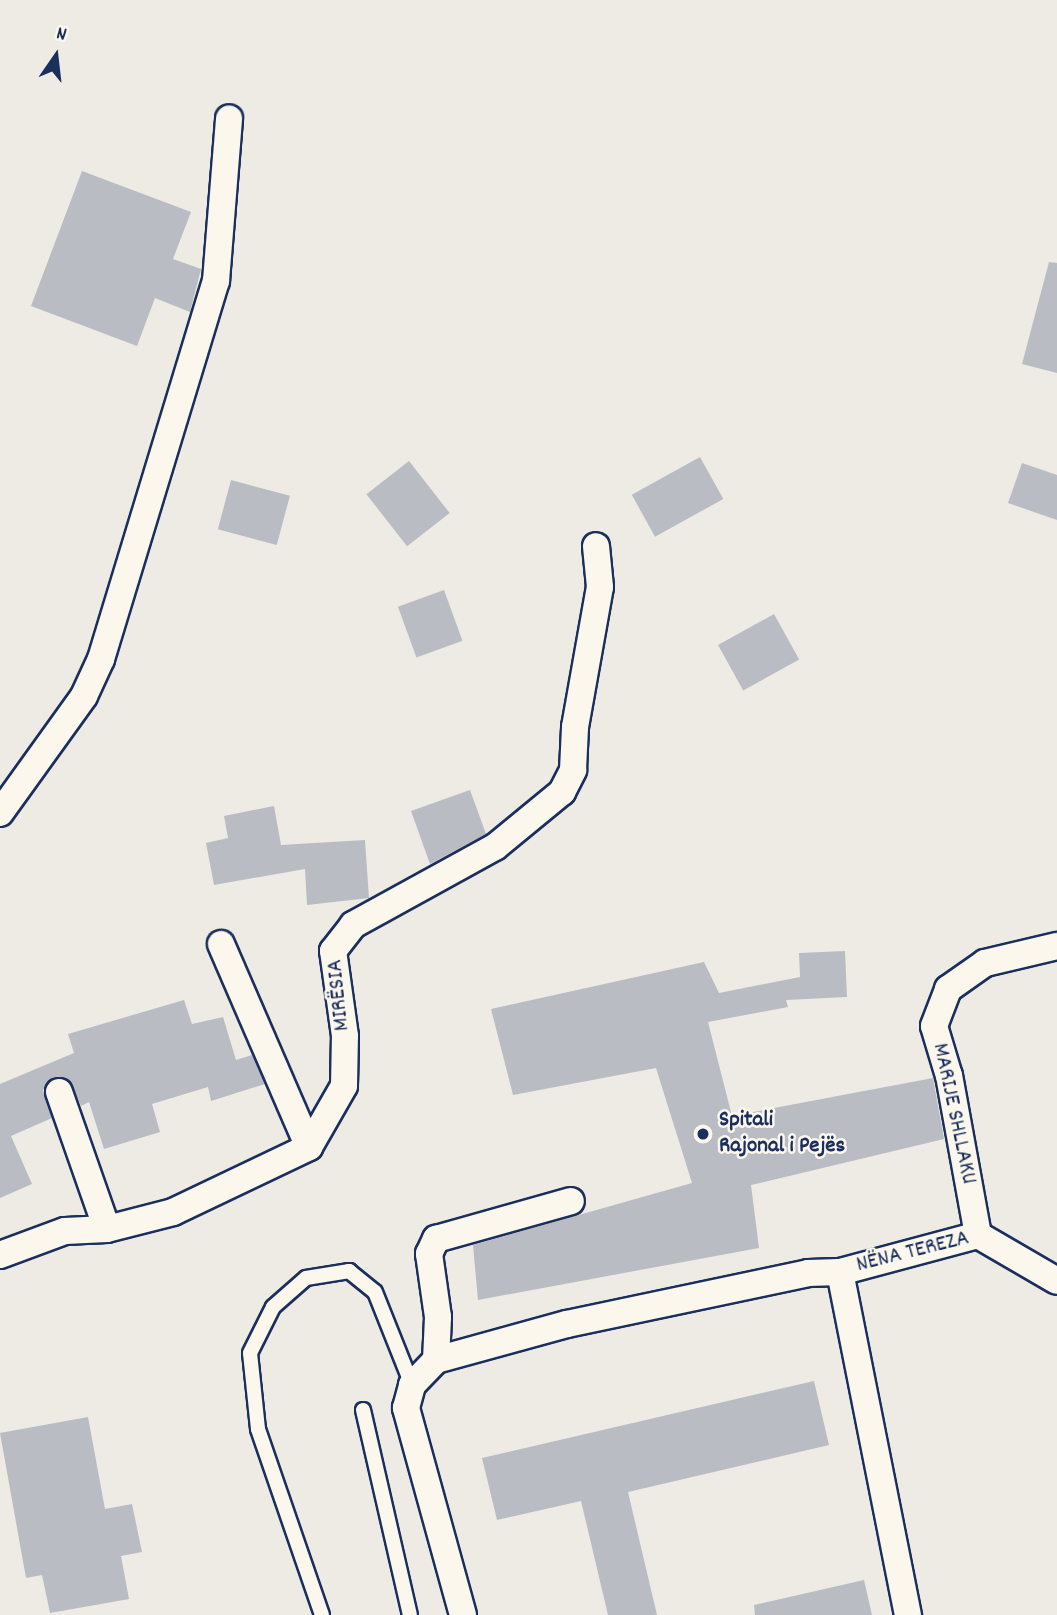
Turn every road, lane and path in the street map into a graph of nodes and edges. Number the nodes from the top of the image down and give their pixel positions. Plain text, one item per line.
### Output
1 (229, 120) dead end
2 (596, 546) dead end
3 (0, 813) edge
4 (221, 944) dead end
5 (1057, 946) edge
6 (59, 1092) dead end
7 (309, 1147) junction
8 (571, 1201) dead end
9 (107, 1229) junction
10 (978, 1235) junction
11 (0, 1255) edge
12 (840, 1272) junction
13 (1057, 1281) edge
14 (436, 1360) junction
15 (412, 1385) junction
16 (363, 1410) dead end
17 (322, 1615) edge
18 (410, 1615) edge
19 (463, 1615) edge
20 (908, 1615) edge

1 - 3 street
2 - 7 street, MIRËSIA
4 - 7 street
5 - 10 street, MARIJE SHLLAKU
6 - 9 street
7 - 9 street
8 - 14 street
9 - 11 street
10 - 12 street, NËNA TEREZA
10 - 13 street, NËNA TEREZA
12 - 14 street, NËNA TEREZA
12 - 20 street
14 - 15 street
15 - 17 lane
15 - 19 street
16 - 18 lane

